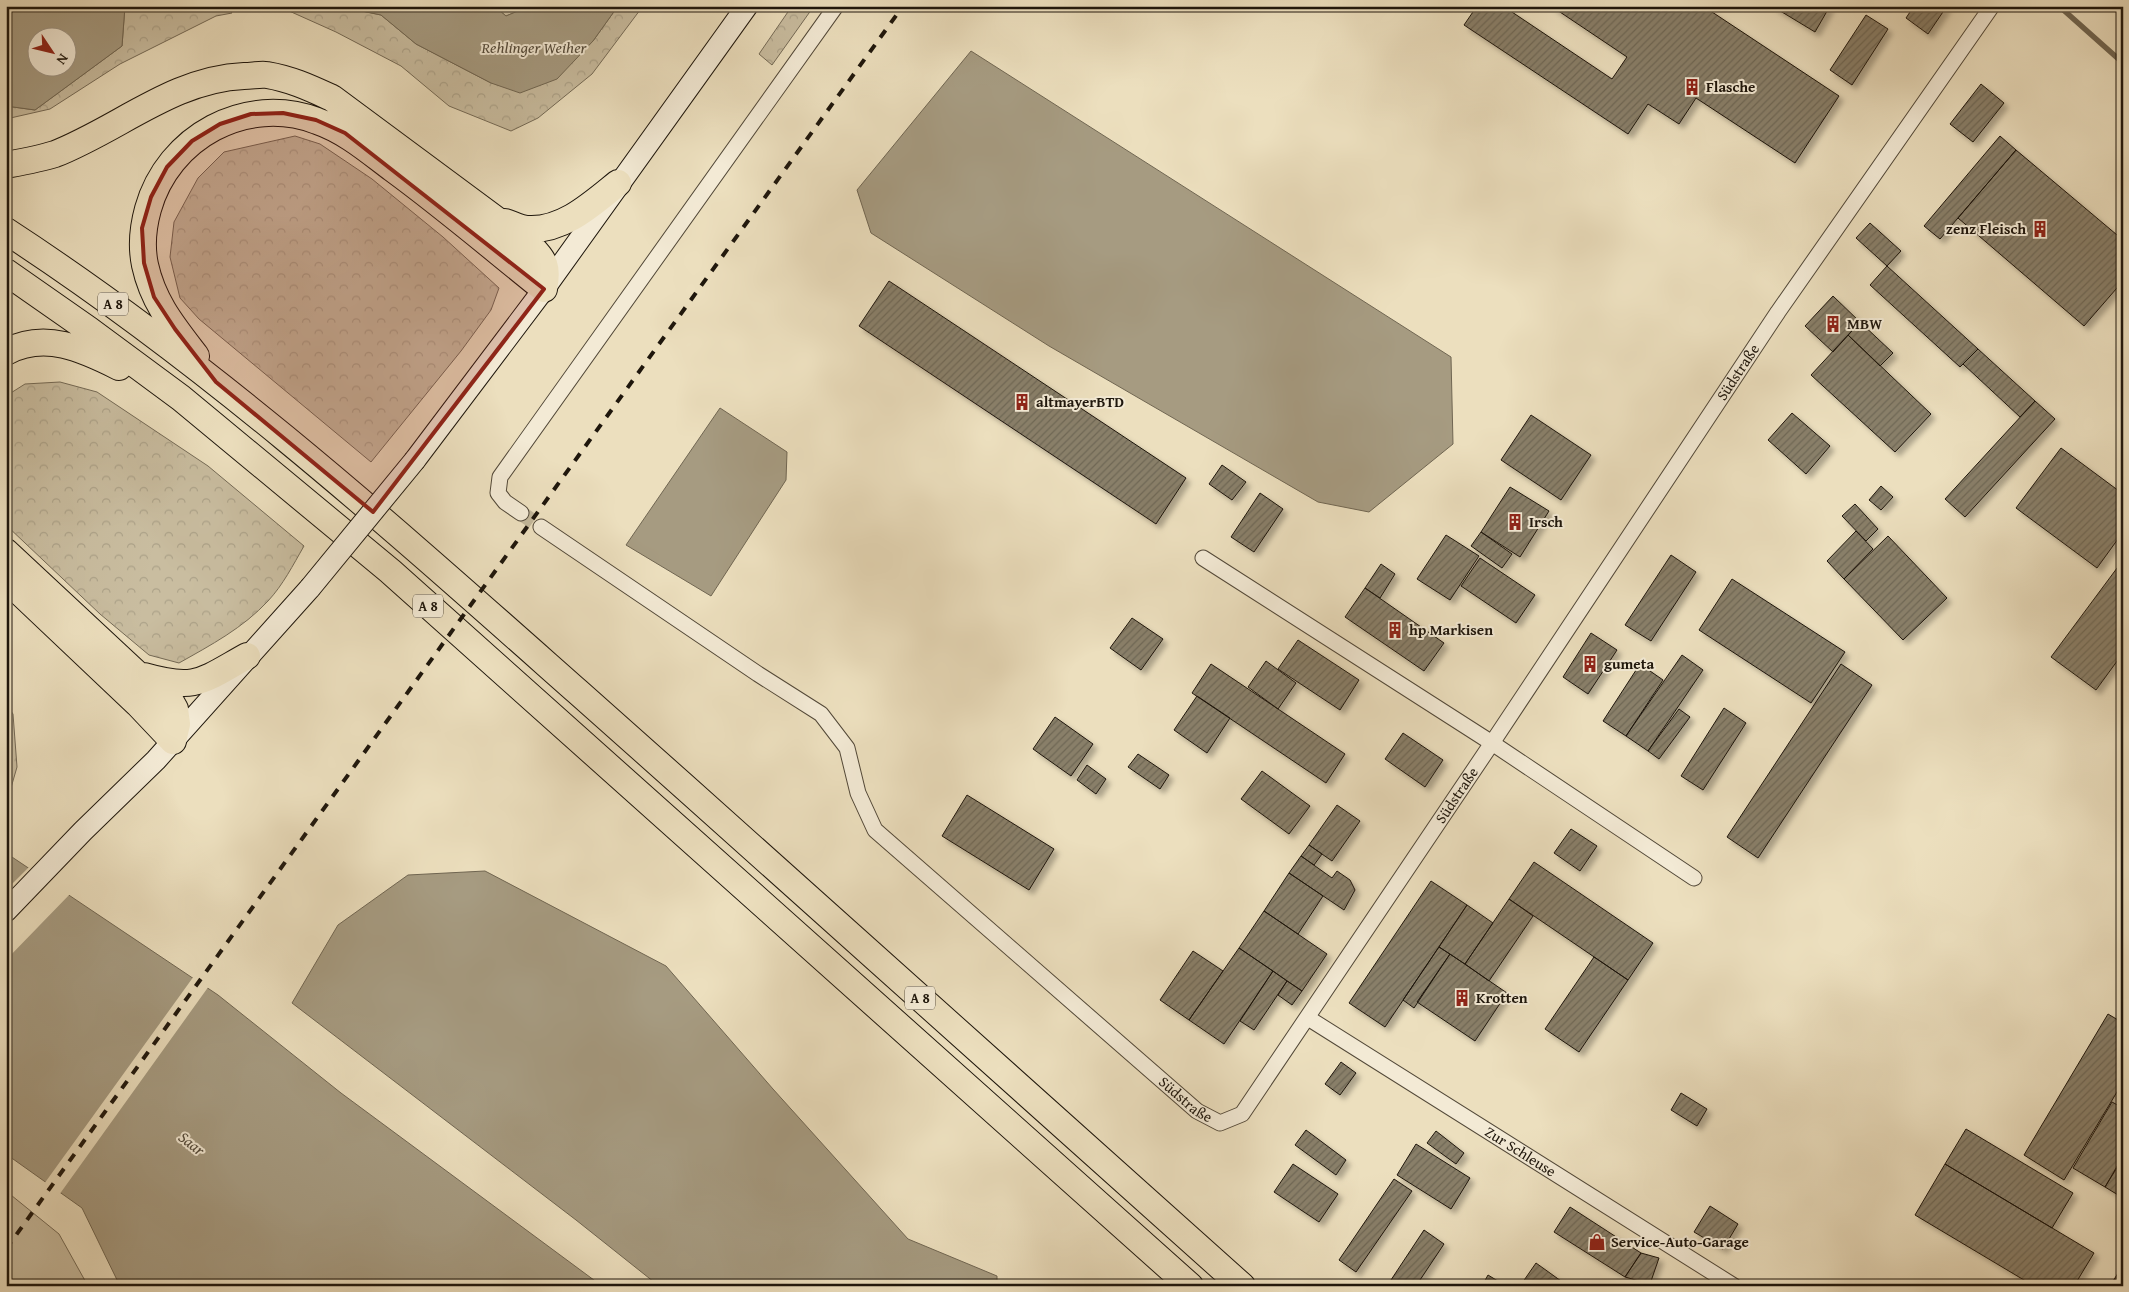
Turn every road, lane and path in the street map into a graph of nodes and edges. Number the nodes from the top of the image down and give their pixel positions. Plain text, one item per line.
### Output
1 (747, 6) edge
2 (836, 6) edge
3 (1992, 6) edge
4 (6, 165) edge
5 (618, 183) junction
6 (495, 218) junction
7 (6, 231) edge
8 (6, 272) edge
9 (544, 289) junction
10 (6, 352) edge
11 (216, 382) junction
12 (181, 398) junction
13 (521, 513) tunnel mouth
14 (541, 527) tunnel mouth
15 (6, 552) edge
16 (1203, 558) dead end
17 (6, 579) edge
18 (248, 656) junction
19 (138, 674) junction
20 (173, 741) junction
21 (1492, 744) junction
22 (1694, 878) dead end
23 (6, 912) edge
24 (1308, 1018) junction
25 (1190, 1286) edge
26 (1242, 1286) edge
27 (1734, 1286) edge

1 - 5 main road
2 - 13 street
3 - 21 street, Südstraße
4 - 6 highway
5 - 6 highway
5 - 9 main road
6 - 9 highway
7 - 11 highway, A 8
8 - 12 highway, A 8
9 - 11 highway
9 - 18 main road, bridge
10 - 12 highway
11 - 26 highway, A 8
12 - 25 highway, A 8
14 - 24 street, Südstraße
15 - 19 highway
16 - 21 street
17 - 20 highway
18 - 19 highway
18 - 20 main road
19 - 20 highway
20 - 23 main road
21 - 22 street
21 - 24 street, Südstraße
24 - 27 street, Zur Schleuse

